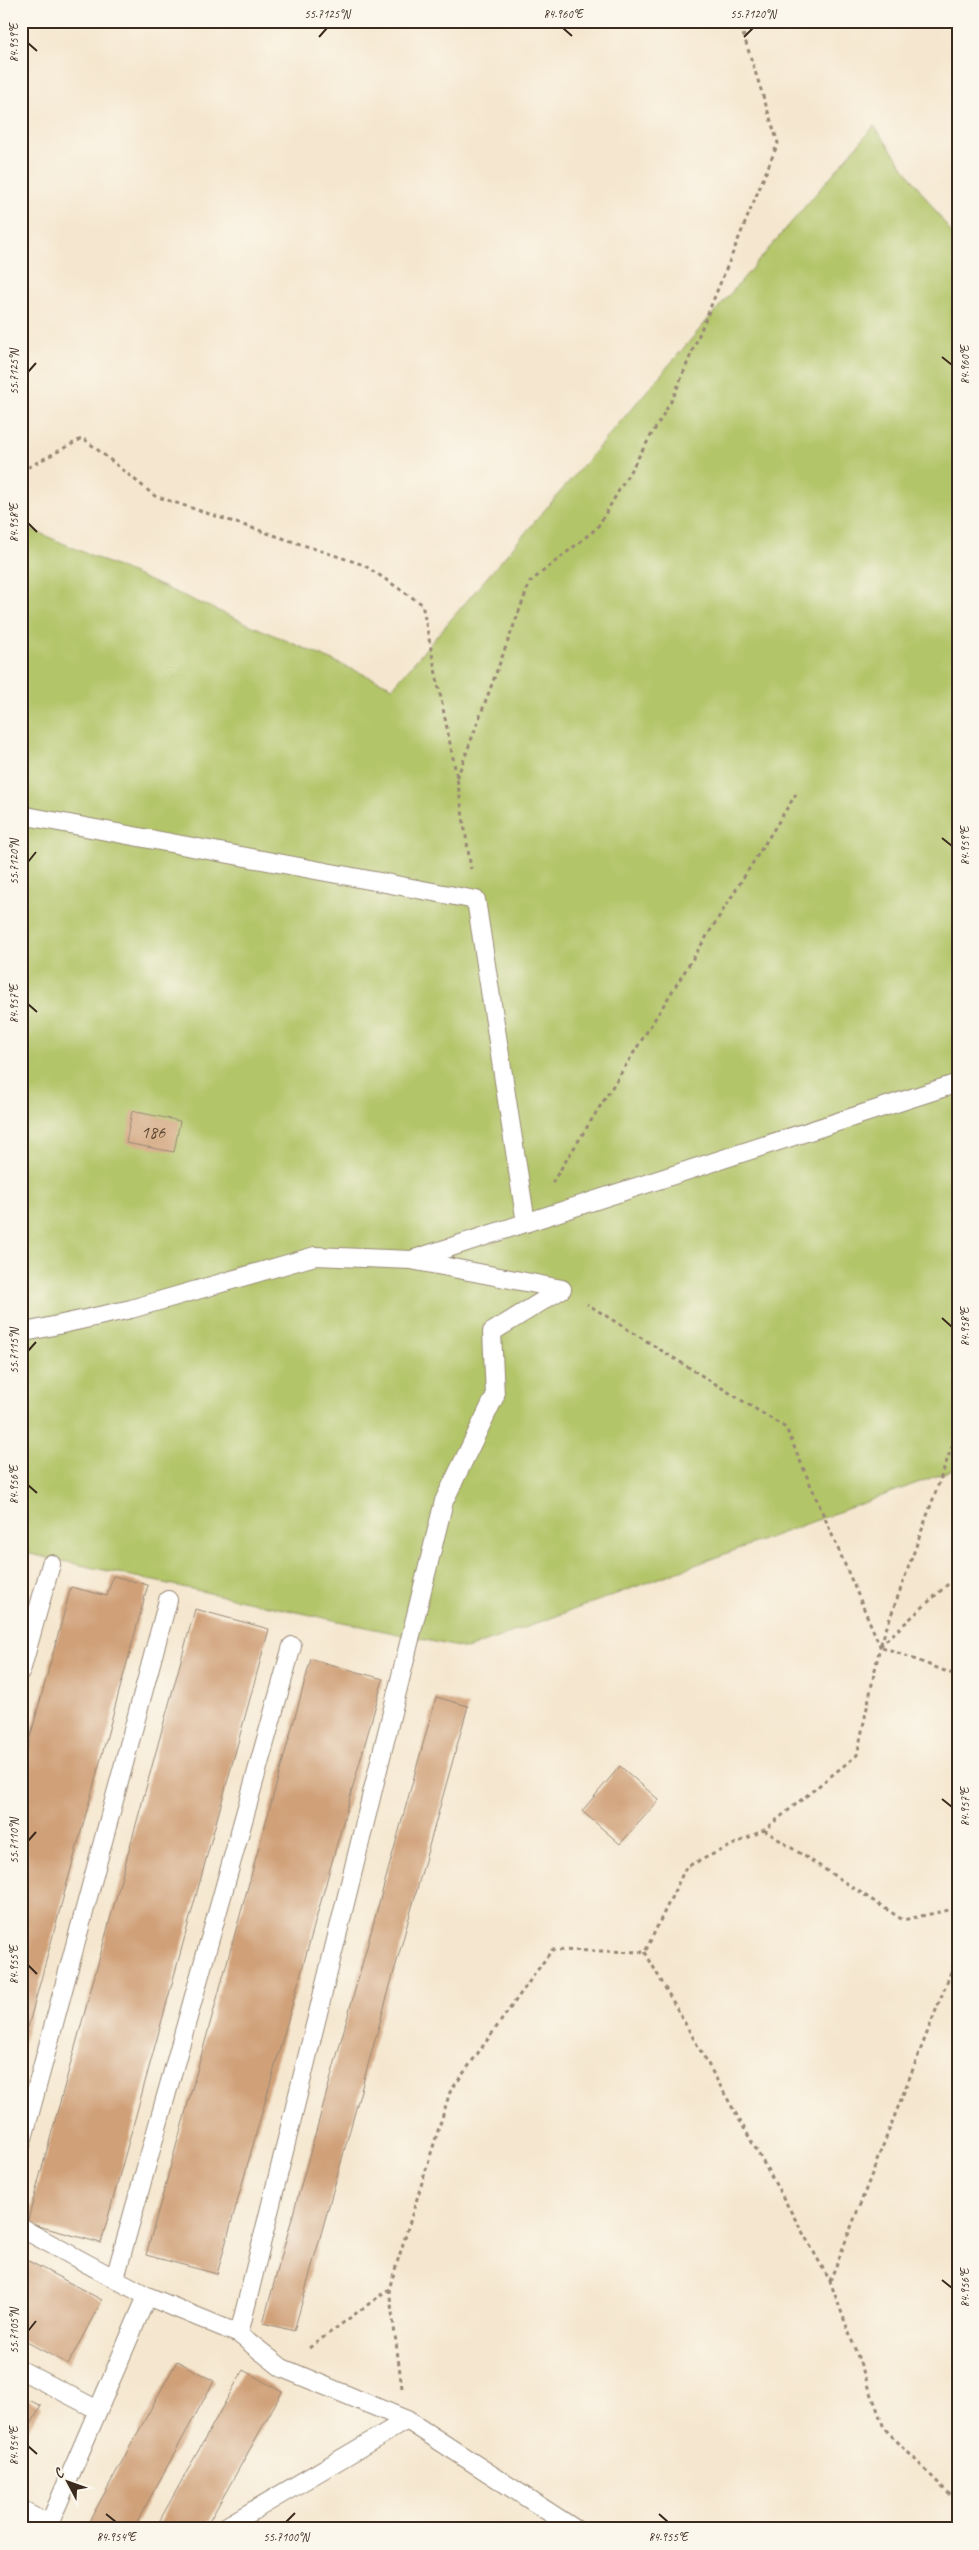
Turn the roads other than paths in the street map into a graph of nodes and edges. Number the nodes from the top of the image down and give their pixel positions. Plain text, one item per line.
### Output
1 (21, 815) edge
2 (958, 1083) edge
3 (526, 1223) junction
4 (411, 1260) junction
5 (21, 1333) edge
6 (51, 1564) dead end
7 (168, 1600) dead end
8 (292, 1646) dead end
9 (21, 1671) edge
10 (21, 2146) edge
11 (21, 2228) edge
12 (115, 2278) junction
13 (148, 2296) junction
14 (239, 2334) junction
15 (21, 2370) edge
16 (98, 2410) junction
17 (407, 2420) junction
18 (21, 2509) edge
19 (48, 2526) edge
20 (222, 2529) edge
21 (575, 2529) edge

1 - 3 lane
2 - 3 lane
3 - 4 lane
4 - 5 lane
4 - 14 lane
6 - 9 lane
7 - 10 lane
8 - 12 lane
11 - 12 lane
12 - 13 lane
13 - 14 lane
13 - 16 lane
14 - 17 lane
15 - 16 lane
16 - 19 lane
17 - 20 lane
17 - 21 lane
18 - 19 lane

